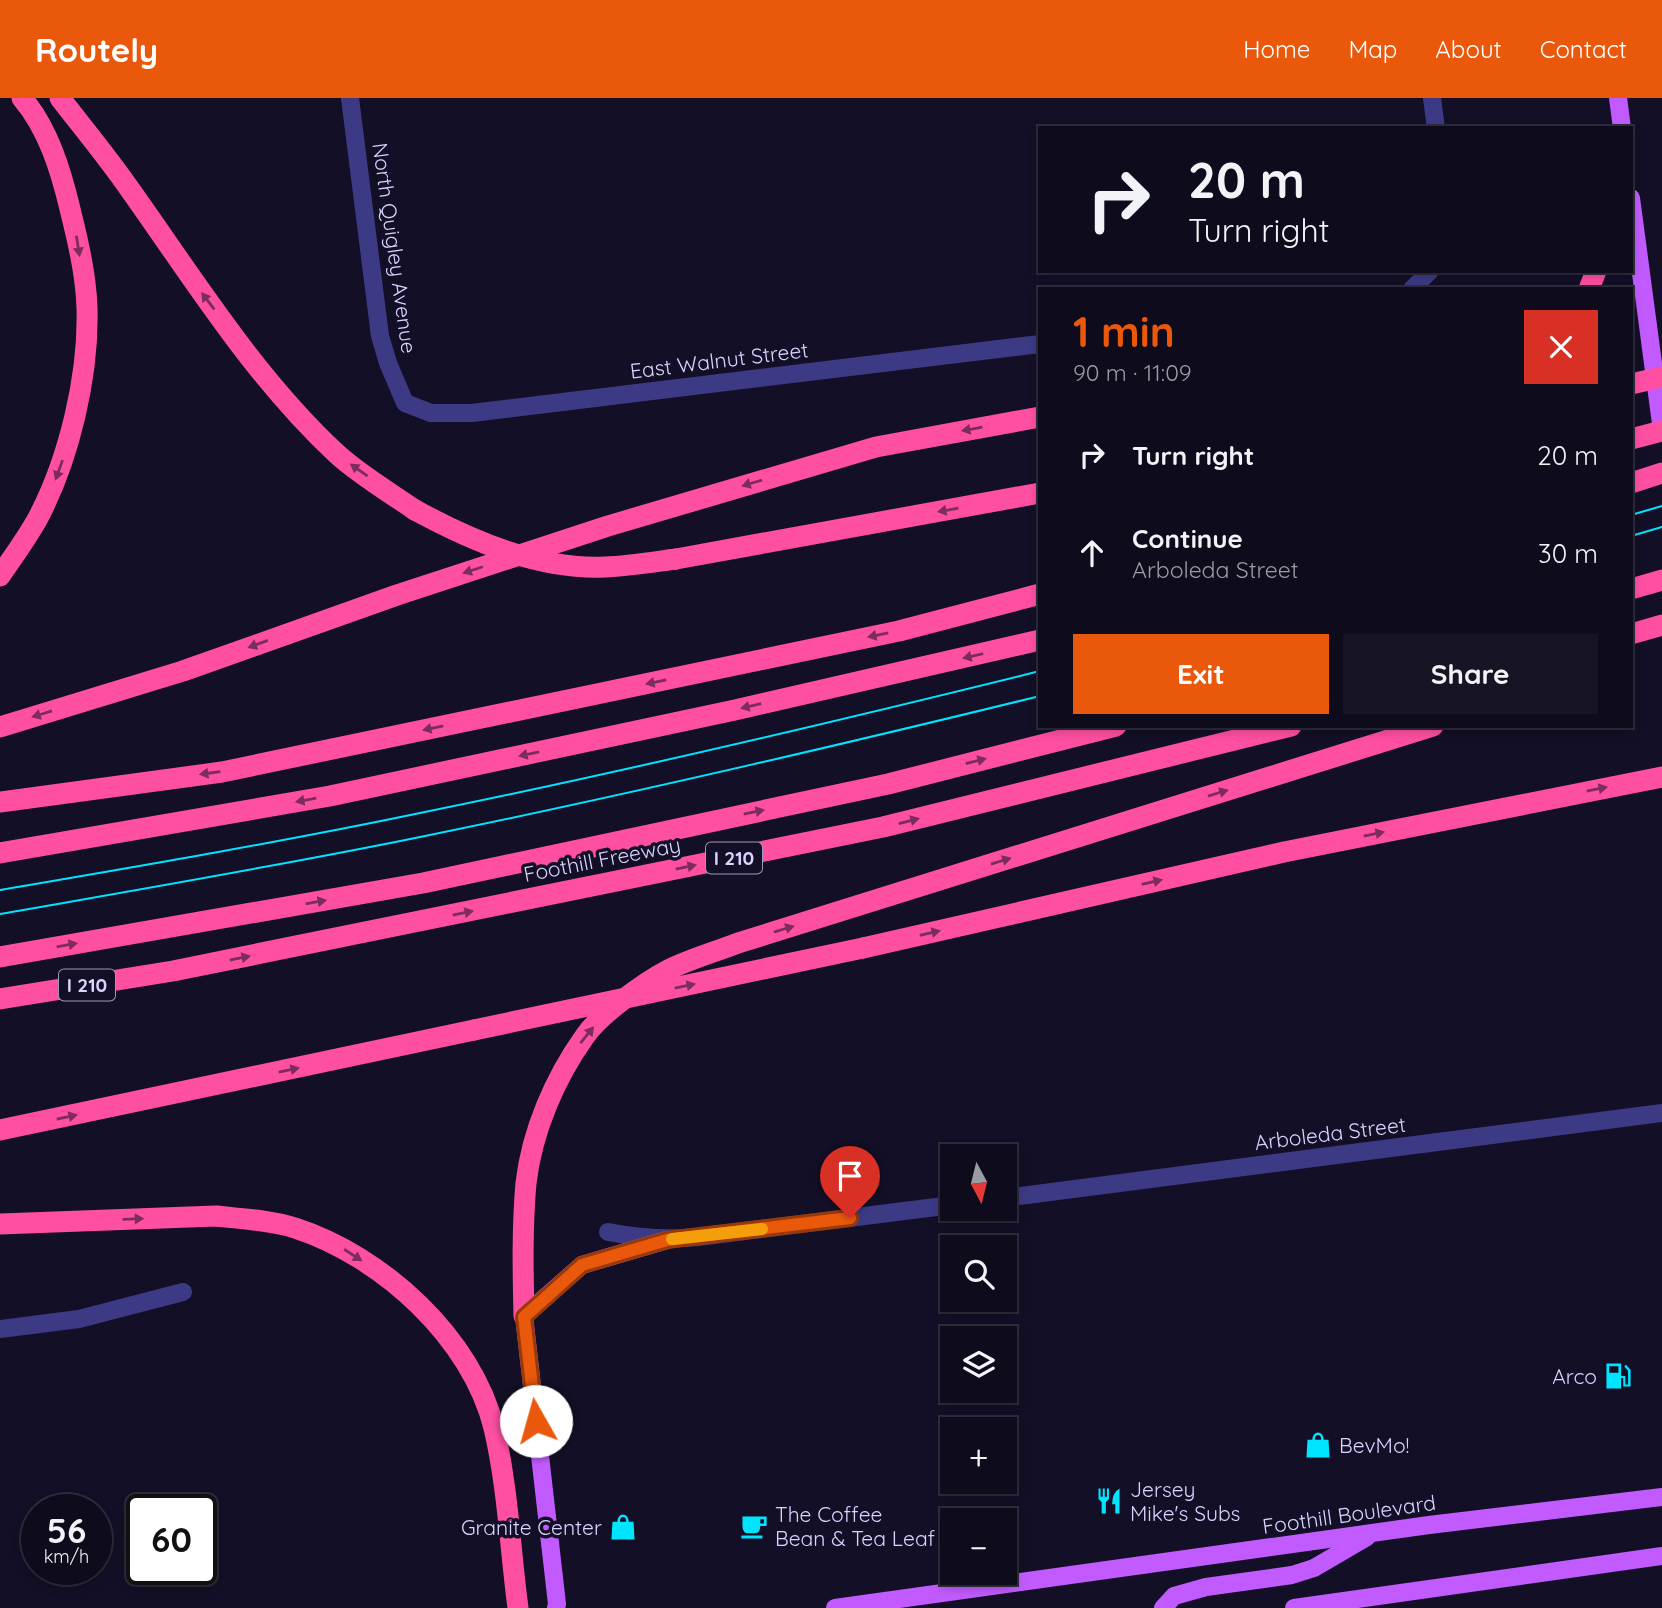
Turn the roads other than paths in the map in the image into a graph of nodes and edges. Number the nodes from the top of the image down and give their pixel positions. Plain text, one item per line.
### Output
1 (22, 98) edge
2 (60, 98) edge
3 (350, 98) edge
4 (1432, 98) edge
5 (1618, 98) edge
6 (1436, 126) edge
7 (1622, 126) edge
8 (1633, 213) edge
9 (1429, 273) edge
10 (1414, 287) edge
11 (1038, 344) edge
12 (1662, 377) edge
13 (1633, 384) edge
14 (405, 402) joint
15 (1038, 416) edge
16 (1662, 431) edge
17 (1633, 438) edge
18 (1662, 473) edge
19 (1633, 482) edge
20 (1038, 493) edge
21 (0, 576) edge
22 (1038, 595) edge
23 (1662, 625) edge
24 (1633, 633) edge
25 (1038, 640) edge
26 (0, 727) edge
27 (1108, 728) edge
28 (1283, 728) edge
29 (1427, 728) edge
30 (1662, 777) edge
31 (0, 802) edge
32 (0, 853) edge
33 (0, 957) edge
34 (0, 999) edge
35 (1662, 1113) edge
36 (0, 1130) edge
37 (1017, 1196) edge
38 (940, 1206) edge
39 (0, 1224) edge
40 (608, 1232) dead end
41 (667, 1240) junction
42 (183, 1292) dead end
43 (524, 1317) junction
44 (0, 1329) edge
45 (1662, 1497) edge
46 (1377, 1532) junction
47 (1662, 1556) edge
48 (518, 1608) edge
49 (556, 1608) edge
50 (835, 1608) edge
51 (1163, 1608) edge
52 (1294, 1608) edge

1 -> 21 highway
20 -> 2 highway, bridge
3 - 14 street, North Quigley Avenue
4 - 6 street
5 - 7 main road
8 - 16 main road
9 - 10 street
11 - 14 street, East Walnut Street
12 - 13 highway, bridge
15 -> 26 highway
16 - 17 highway
18 - 19 highway
22 -> 31 highway
23 - 24 highway
25 -> 32 highway
33 -> 27 highway
34 -> 28 highway, Foothill Freeway / I 210
43 -> 29 highway
36 -> 30 highway, bridge
35 - 37 street, Arboleda Street
38 - 41 street
39 -> 48 highway
40 - 41 street
41 - 43 main road
42 - 44 street
43 - 49 main road
45 - 46 main road, Foothill Boulevard
46 - 50 main road, Foothill Boulevard
46 - 51 main road
47 - 52 main road

